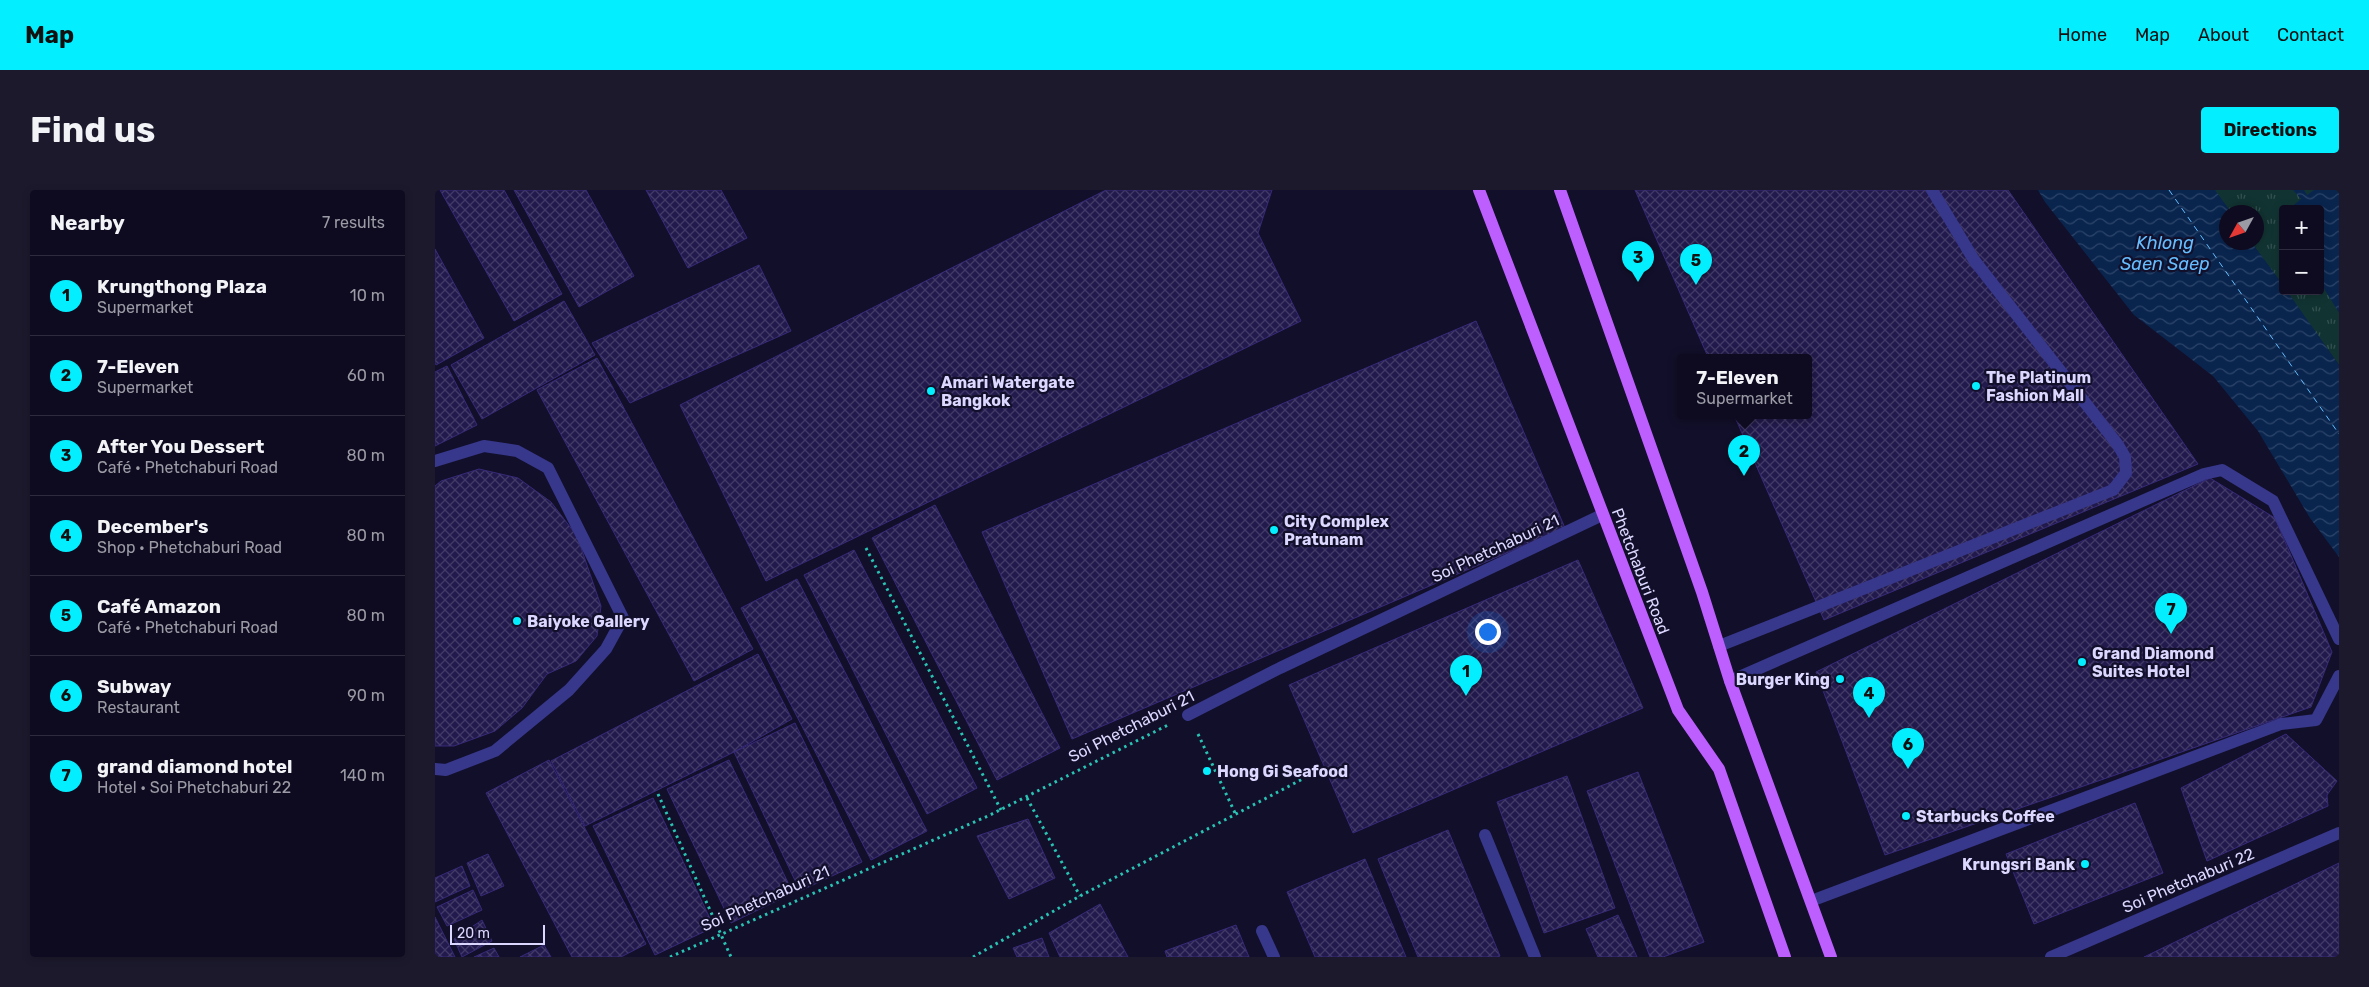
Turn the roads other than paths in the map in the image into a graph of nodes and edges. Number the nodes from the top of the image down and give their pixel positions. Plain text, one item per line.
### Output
1 (1479, 190) edge
2 (1560, 190) edge
3 (1932, 190) edge
4 (435, 462) edge
5 (1602, 515) junction
6 (2339, 638) edge
7 (1719, 646) junction
8 (2339, 676) edge
9 (1730, 681) junction
10 (1188, 715) road end
11 (435, 769) edge
12 (2339, 833) edge
13 (1485, 835) dead end
14 (1811, 902) junction
15 (1262, 931) dead end
16 (1274, 957) edge
17 (1535, 957) edge
18 (1785, 957) edge
19 (1831, 957) edge
20 (2051, 957) edge

1 - 5 main road, Phetchaburi Road
2 - 7 main road
3 - 7 street
4 - 11 street
5 - 10 street, Soi Phetchaburi 21
5 - 18 main road, Phetchaburi Road
6 - 9 street
7 - 9 main road
8 - 14 street
9 - 14 main road
12 - 20 street, Soi Phetchaburi 22
13 - 17 street
14 - 19 main road
15 - 16 street

